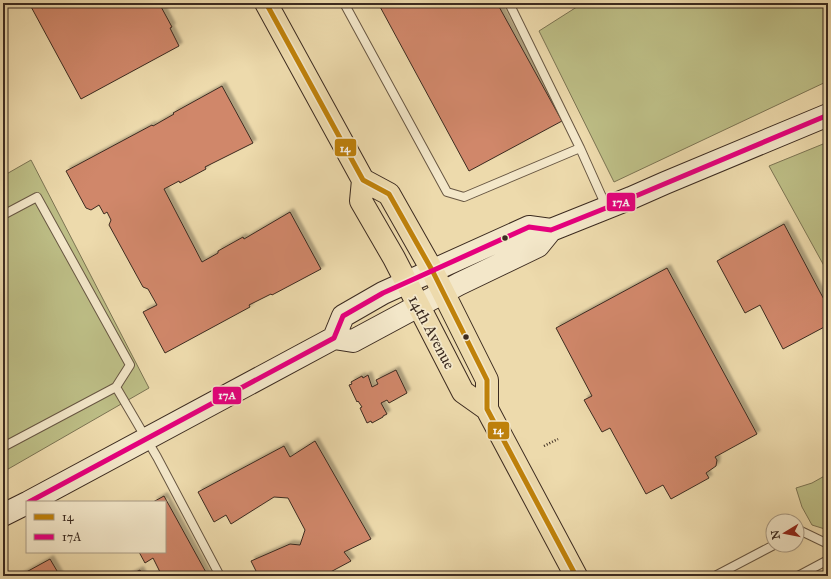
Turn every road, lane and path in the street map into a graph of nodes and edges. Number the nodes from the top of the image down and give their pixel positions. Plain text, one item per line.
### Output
1 (266, 3) edge
2 (344, 3) edge
3 (509, 3) edge
4 (828, 115) edge
5 (580, 148) junction
6 (363, 180) junction
7 (606, 208) junction
8 (3, 215) edge
9 (551, 230) junction
10 (432, 270) junction
11 (406, 283) junction
12 (443, 292) junction
13 (419, 305) junction
14 (334, 338) junction
15 (116, 387) junction
16 (487, 409) junction
17 (558, 439) dead end
18 (146, 440) junction
19 (544, 446) dead end
20 (3, 447) edge
21 (30, 501) edge
22 (26, 503) edge
23 (3, 515) edge
24 (805, 533) edge
25 (828, 544) edge
26 (765, 550) edge
27 (828, 560) edge
28 (220, 576) edge
29 (576, 576) edge
30 (715, 576) edge
31 (798, 576) edge

1 - 6 main road
2 - 5 lane
3 - 5 lane
4 - 7 main road
5 - 7 lane
6 - 10 main road, 14th Avenue
6 - 11 main road, 14th Avenue
7 - 9 main road
8 - 15 lane
9 - 10 main road
9 - 12 main road
10 - 11 main road
10 - 12 main road, 14th Avenue
11 - 13 main road, 14th Avenue
11 - 14 main road
12 - 13 main road
12 - 16 main road, 14th Avenue
13 - 14 main road
13 - 16 main road, 14th Avenue
14 - 18 main road
15 - 18 lane
15 - 20 lane
16 - 29 main road, 14th Avenue
17 - 19 path
18 - 21 main road
18 - 28 lane
22 - 23 main road
24 - 25 lane
26 - 30 lane
27 - 31 lane

